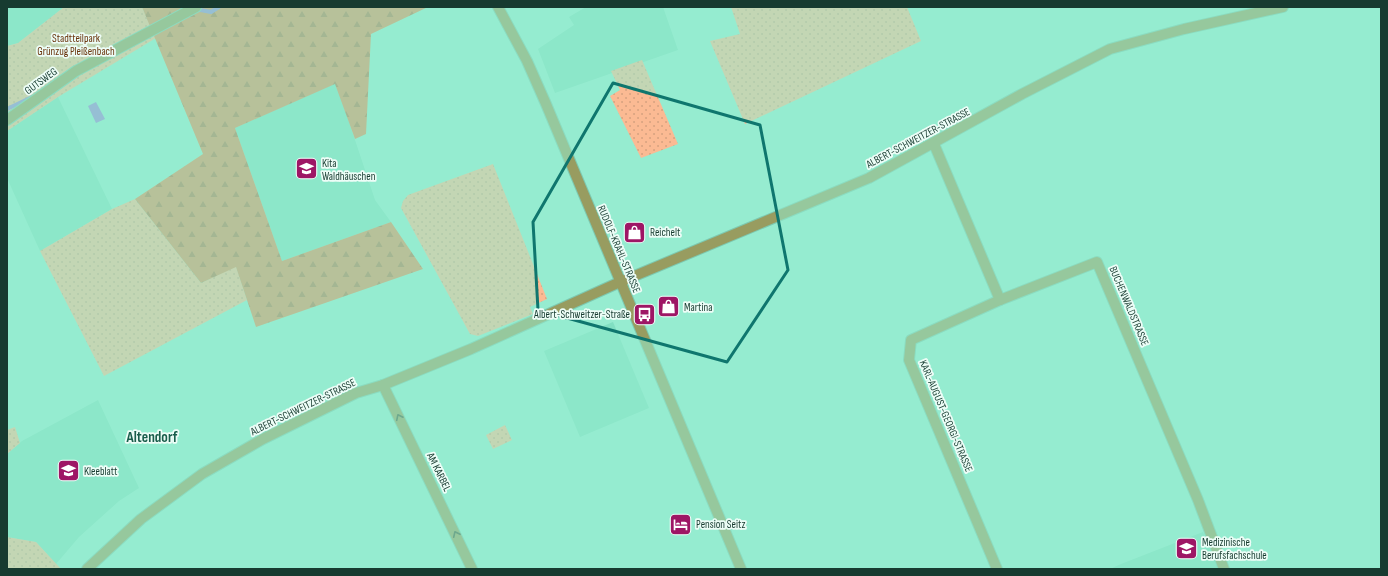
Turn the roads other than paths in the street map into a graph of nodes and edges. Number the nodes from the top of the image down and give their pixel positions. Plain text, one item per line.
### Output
1 (196, 7) edge
2 (498, 7) edge
3 (1283, 7) edge
4 (7, 120) edge
5 (934, 144) junction
6 (620, 282) junction
7 (1000, 300) junction
8 (383, 385) junction
9 (87, 569) edge
10 (472, 569) edge
11 (741, 569) edge
12 (997, 569) edge
13 (1224, 569) edge

1 - 4 street, GUTSWEG
2 - 6 street, RUDOLF-KRAHL-STRASSE
3 - 5 street, ALBERT-SCHWEITZER-STRASSE
5 - 6 street, ALBERT-SCHWEITZER-STRASSE
5 - 7 street
6 - 8 street, ALBERT-SCHWEITZER-STRASSE
6 - 11 street, RUDOLF-KRAHL-STRASSE
7 - 12 street, KARL-AUGUST-GEORGI-STRASSE
7 - 13 street, BUCHENWALDSTRASSE
8 - 9 street, ALBERT-SCHWEITZER-STRASSE
10 -> 8 street, AM KARBEL

